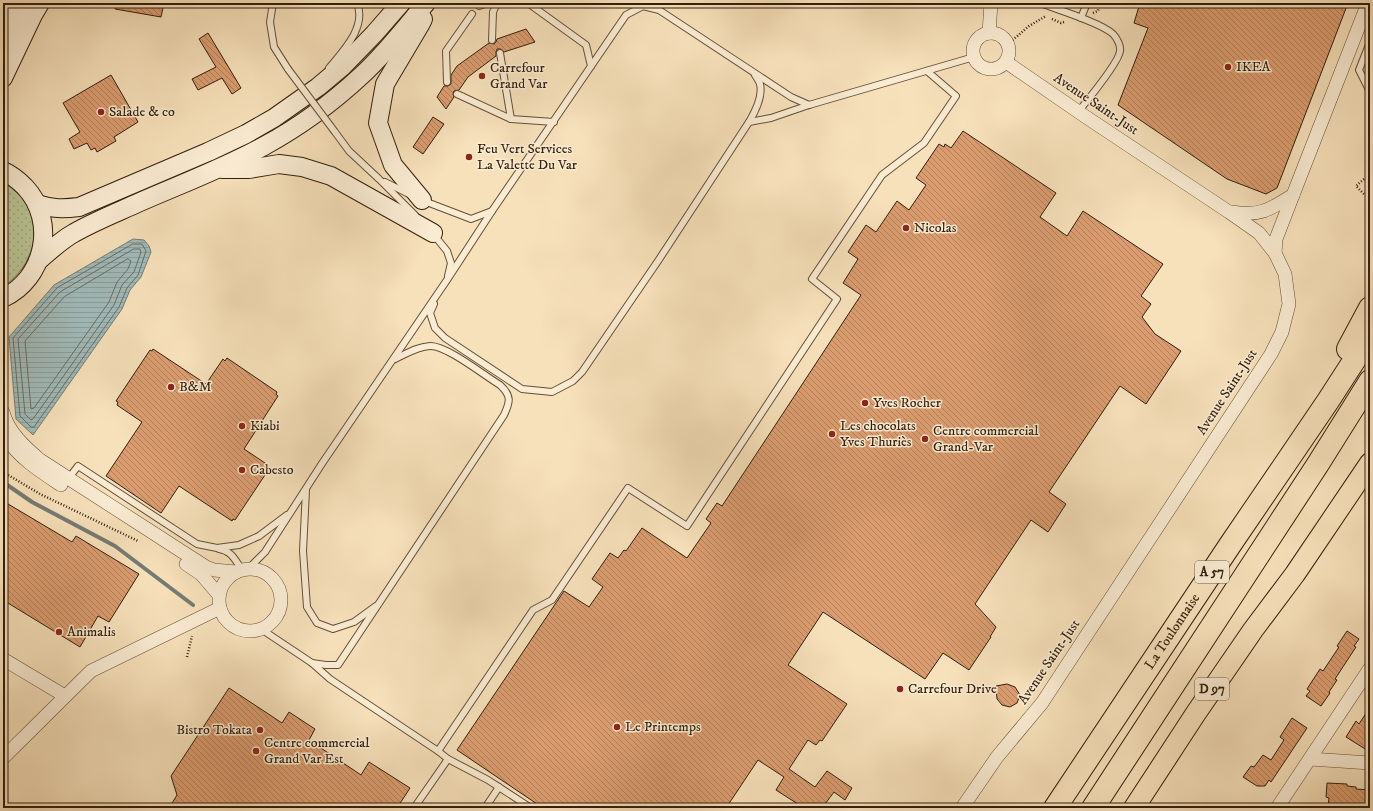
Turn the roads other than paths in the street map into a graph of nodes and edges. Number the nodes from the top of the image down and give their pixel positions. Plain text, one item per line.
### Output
1 (13, 3) edge
2 (272, 3) edge
3 (357, 3) edge
4 (401, 3) edge
5 (427, 3) edge
6 (488, 3) edge
7 (497, 3) edge
8 (528, 3) edge
9 (991, 3) edge
10 (1040, 3) edge
11 (1087, 3) edge
12 (1368, 3) edge
13 (36, 6) edge
14 (478, 6) dead end
15 (472, 14) dead end
16 (1080, 18) junction
17 (3, 19) edge
18 (988, 33) junction
19 (492, 40) dead end
20 (3, 41) edge
21 (1370, 42) edge
22 (500, 53) dead end
23 (974, 57) junction
24 (1006, 62) junction
25 (591, 66) junction
26 (926, 71) junction
27 (754, 74) junction
28 (3, 78) edge
29 (447, 82) dead end
30 (1370, 92) edge
31 (457, 94) dead end
32 (304, 98) junction
33 (809, 105) junction
34 (1078, 112) junction
35 (511, 119) junction
36 (554, 122) junction
37 (749, 122) junction
38 (217, 169) junction
39 (4, 170) edge
40 (379, 179) junction
41 (1292, 195) junction
42 (422, 200) junction
43 (37, 204) junction
44 (492, 211) junction
45 (1229, 212) junction
46 (433, 233) junction
47 (1275, 252) junction
48 (38, 261) junction
49 (447, 280) junction
50 (438, 294) junction
51 (5, 300) edge
52 (1370, 308) edge
53 (1370, 336) edge
54 (392, 360) junction
55 (1370, 381) edge
56 (3, 412) edge
57 (3, 434) edge
58 (1370, 463) edge
59 (68, 480) junction
60 (306, 488) junction
61 (291, 511) junction
62 (1230, 545) junction
63 (216, 548) junction
64 (242, 570) junction
65 (1295, 574) junction
66 (220, 601) junction
67 (379, 604) junction
68 (261, 629) junction
69 (3, 659) edge
70 (312, 663) junction
71 (1370, 668) edge
72 (65, 696) junction
73 (438, 751) junction
74 (3, 758) edge
75 (448, 759) junction
76 (1310, 759) junction
77 (1370, 763) edge
78 (499, 787) junction
79 (414, 808) edge
80 (485, 808) edge
81 (531, 808) edge
82 (962, 808) edge
83 (1055, 808) edge
84 (1093, 808) edge
85 (1134, 808) edge
86 (1150, 808) edge
87 (1277, 808) edge

1 - 17 lane
2 - 40 lane, bridge
3 - 32 lane
4 - 32 main road
5 - 38 main road
5 - 42 main road
6 - 14 lane
7 - 19 lane
8 - 25 lane
9 - 18 street
10 - 16 lane
11 - 16 lane
12 - 41 street
13 - 20 main road
13 - 28 main road
15 - 29 lane
16 - 34 lane
18 - 23 street
18 - 24 street
21 - 30 lane
22 - 35 lane
23 - 24 street
23 - 26 lane
24 - 34 street, Avenue Saint-Just
25 - 27 lane
25 - 36 lane
26 - 33 lane
26 - 73 lane
27 - 33 lane
27 - 37 lane
31 - 35 lane
32 - 43 main road
33 - 37 lane
34 - 45 street, Avenue Saint-Just
35 - 36 lane
36 - 44 lane
37 - 50 lane
38 - 46 main road
38 - 48 main road
39 - 43 main road
40 - 42 lane
40 - 46 lane
41 - 45 street
41 - 47 street
42 - 44 lane
43 - 48 main road
44 - 49 lane
45 - 47 street, Avenue Saint-Just
46 - 49 lane
47 - 82 street, Avenue Saint-Just
48 - 51 main road
49 - 50 lane
50 - 54 lane
52 - 62 highway
53 - 62 highway, La Toulonnaise / A 57
54 - 60 lane
54 - 67 lane
55 - 84 highway, La Toulonnaise / A 57
56 - 59 street
57 - 66 street
58 - 65 main road, D 97
59 - 63 lane
59 - 64 street
60 - 61 lane
60 - 67 lane
61 - 63 lane
61 - 64 lane
62 - 83 highway, La Toulonnaise / A 57
63 - 64 lane
64 - 66 street
64 - 68 street
65 - 85 main road, D 97
65 - 86 main road, D 97
66 - 68 street
66 - 72 street
67 - 70 lane
68 - 70 lane
69 - 72 street
70 - 73 lane
71 - 76 street
72 - 74 street
73 - 75 lane
75 - 78 lane
75 - 79 lane
76 - 77 street
76 - 87 street
78 - 80 lane
78 - 81 lane

